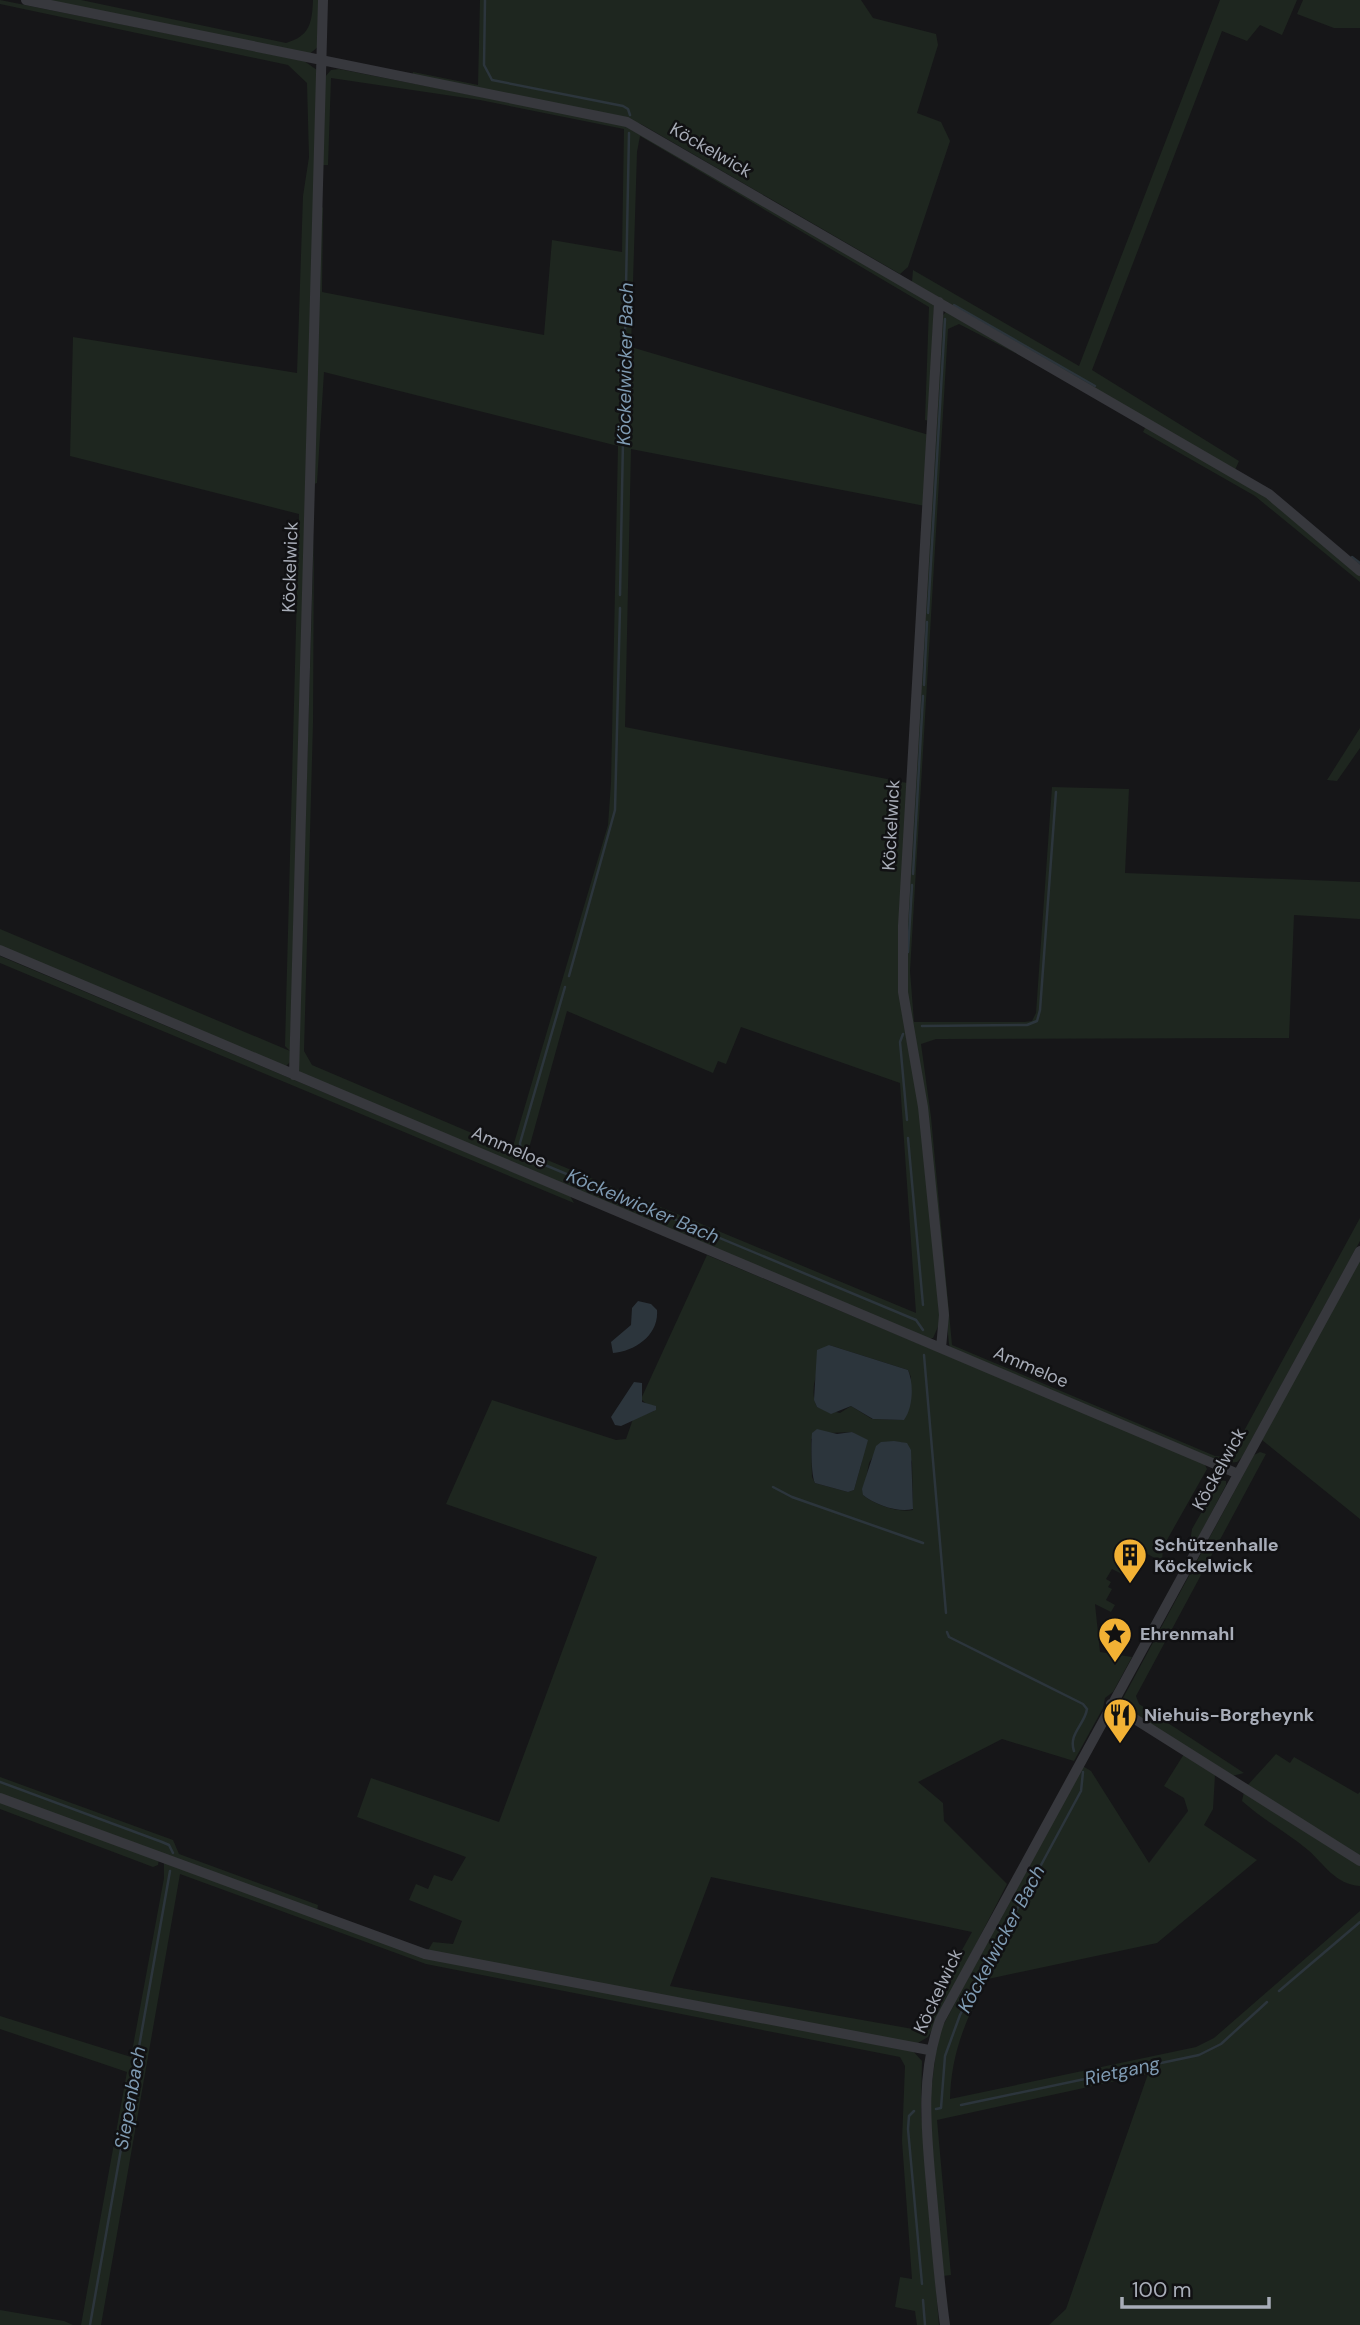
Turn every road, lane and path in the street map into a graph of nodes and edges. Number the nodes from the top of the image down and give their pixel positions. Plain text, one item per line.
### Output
1 (26, 0) edge
2 (323, 0) edge
3 (321, 60) junction
4 (939, 302) junction
5 (1360, 571) edge
6 (0, 950) edge
7 (294, 1075) junction
8 (1360, 1251) edge
9 (941, 1348) junction
10 (1236, 1473) junction
11 (1111, 1704) junction
12 (0, 1798) edge
13 (1360, 1861) edge
14 (929, 2050) junction
15 (945, 2325) edge

1 - 3 street, Köckelwick
2 - 3 street, Köckelwick
3 - 4 street, Köckelwick
3 - 7 street, Köckelwick
4 - 5 street, Köckelwick
4 - 9 street, Köckelwick
6 - 7 street, Ammeloe
7 - 9 street, Ammeloe
8 - 10 street, Köckelwick
9 - 10 street, Ammeloe
10 - 11 street, Köckelwick
11 - 13 street
11 - 14 street, Köckelwick
12 - 14 street
14 - 15 street, Köckelwick

